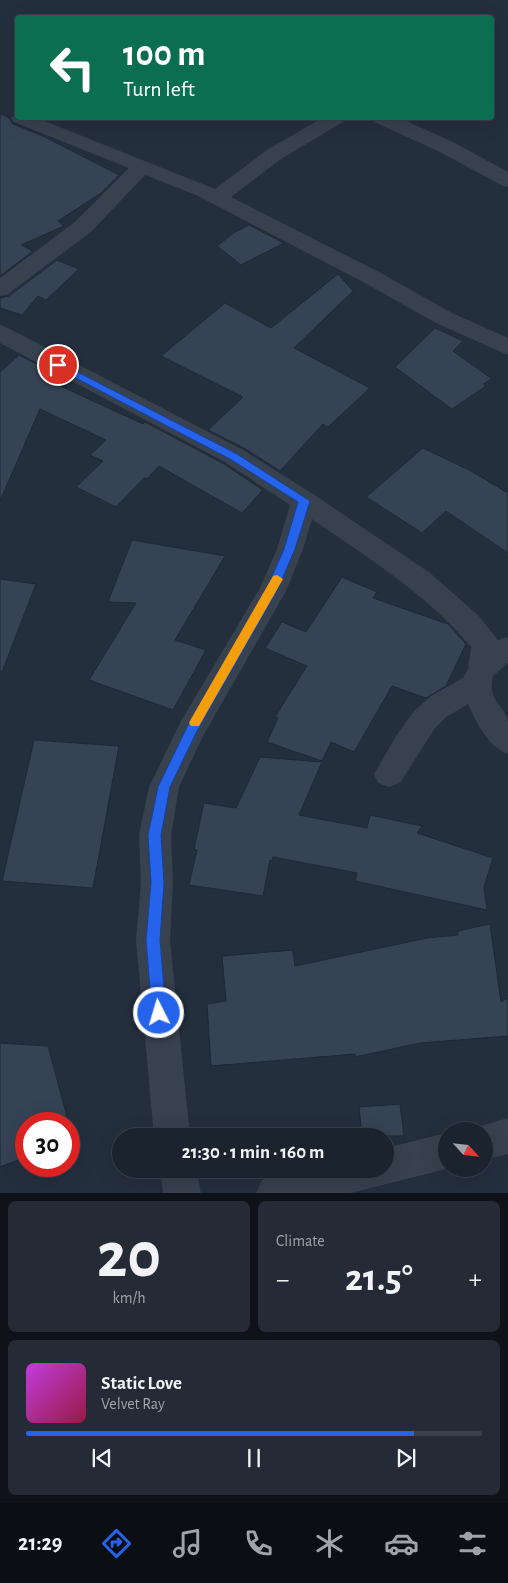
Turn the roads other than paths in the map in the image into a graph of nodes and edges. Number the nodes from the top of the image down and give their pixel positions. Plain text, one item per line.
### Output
1 (0, 108) edge
2 (15, 115) edge
3 (27, 120) edge
4 (332, 120) edge
5 (386, 120) edge
6 (142, 166) junction
7 (508, 181) edge
8 (217, 198) junction
9 (0, 289) edge
10 (0, 333) edge
11 (504, 342) edge
12 (304, 501) junction
13 (508, 648) edge
14 (480, 677) junction
15 (508, 741) edge
16 (389, 774) dead end
17 (171, 1128) edge
18 (508, 1136) edge
19 (493, 1140) edge
20 (438, 1153) edge
21 (394, 1164) edge
22 (180, 1178) edge
23 (336, 1178) edge
24 (182, 1193) edge
25 (274, 1193) edge

1 - 2 street
3 - 6 street
4 - 8 street
5 - 7 street
6 - 8 street
6 - 9 street
8 - 11 street
10 - 12 street
12 - 14 street
12 - 17 street
13 - 14 street
14 - 15 street
14 - 16 street
18 - 19 street
20 - 21 street
22 - 24 street
23 - 25 street

